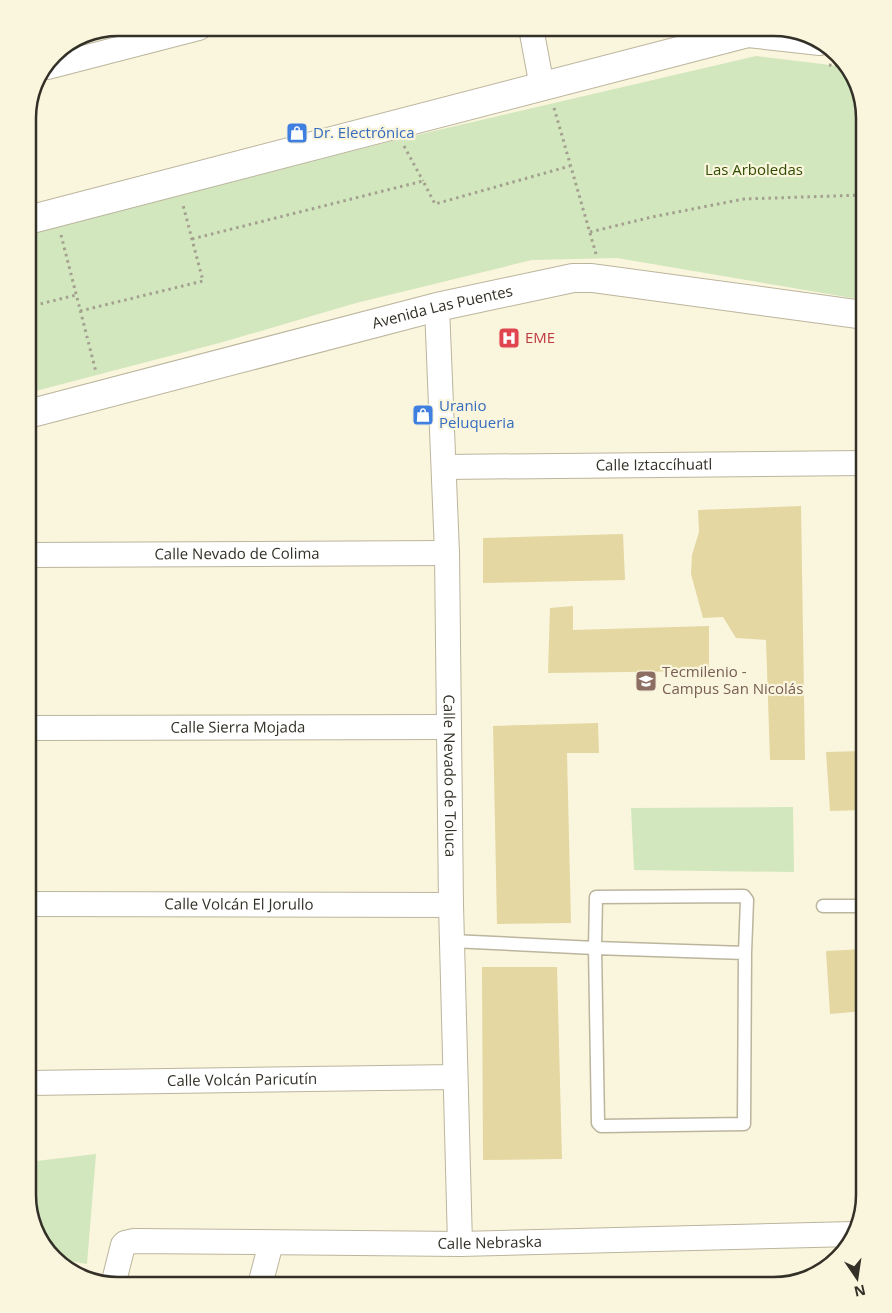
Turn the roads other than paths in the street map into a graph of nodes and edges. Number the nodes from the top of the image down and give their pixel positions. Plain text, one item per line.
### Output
1 (152, 36) edge
2 (534, 36) edge
3 (738, 36) edge
4 (57, 64) edge
5 (547, 95) junction
6 (36, 218) edge
7 (437, 307) junction
8 (856, 314) edge
9 (36, 412) edge
10 (856, 463) edge
11 (444, 467) junction
12 (446, 553) junction
13 (36, 555) edge
14 (448, 727) junction
15 (36, 728) edge
16 (36, 904) edge
17 (451, 905) junction
18 (823, 906) dead end
19 (856, 906) edge
20 (452, 941) junction
21 (595, 948) junction
22 (745, 953) junction
23 (455, 1077) junction
24 (36, 1083) edge
25 (846, 1234) edge
26 (271, 1243) junction
27 (460, 1244) junction
28 (115, 1277) edge
29 (262, 1277) edge

1 - 4 street
2 - 5 street
3 - 5 street
5 - 6 street
7 - 8 street, Avenida Las Puentes
7 - 9 street, Avenida Las Puentes
7 - 11 street, Calle Nevado de Toluca
10 - 11 street, Calle Iztaccíhuatl
11 - 12 street, Calle Nevado de Toluca
12 - 13 street, Calle Nevado de Colima
12 - 14 street, Calle Nevado de Toluca
14 - 15 street, Calle Sierra Mojada
14 - 17 street, Calle Nevado de Toluca
16 - 17 street, Calle Volcán El Jorullo
17 - 20 street, Calle Nevado de Toluca
18 - 19 lane
20 - 21 lane
20 - 23 street, Calle Nevado de Toluca
21 - 22 lane
21 - 22 lane
21 - 22 lane
23 - 24 street, Calle Volcán Paricutín
23 - 27 street, Calle Nevado de Toluca
25 - 27 street, Calle Nebraska
26 - 27 street, Calle Nebraska
26 - 28 street, Calle Nebraska
26 - 29 street

